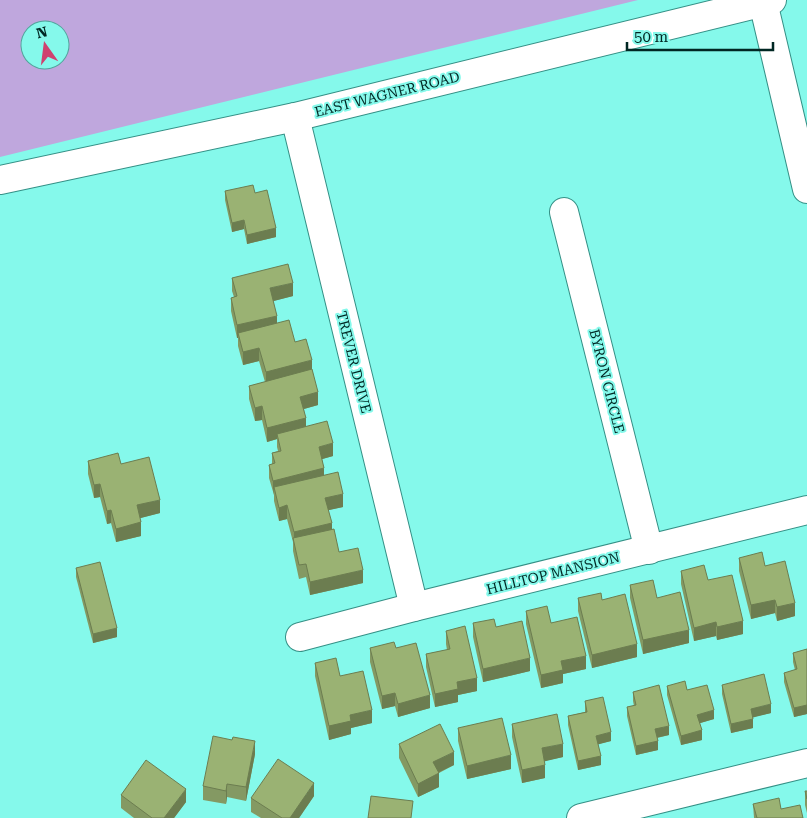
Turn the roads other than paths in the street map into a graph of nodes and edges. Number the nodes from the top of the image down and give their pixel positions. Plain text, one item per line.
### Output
1 (767, 1) edge
2 (295, 116) junction
3 (0, 180) edge
4 (807, 189) edge
5 (564, 212) dead end
6 (807, 510) edge
7 (650, 550) junction
8 (414, 607) junction
9 (300, 637) dead end
10 (807, 763) edge
11 (581, 818) edge

1 - 2 street, EAST WAGNER ROAD
1 - 4 street
2 - 3 street, EAST WAGNER ROAD
2 - 8 street, TREVER DRIVE
5 - 7 street, BYRON CIRCLE
6 - 7 street, HILLTOP MANSION
7 - 8 street, HILLTOP MANSION
8 - 9 street, HILLTOP MANSION
10 - 11 street

